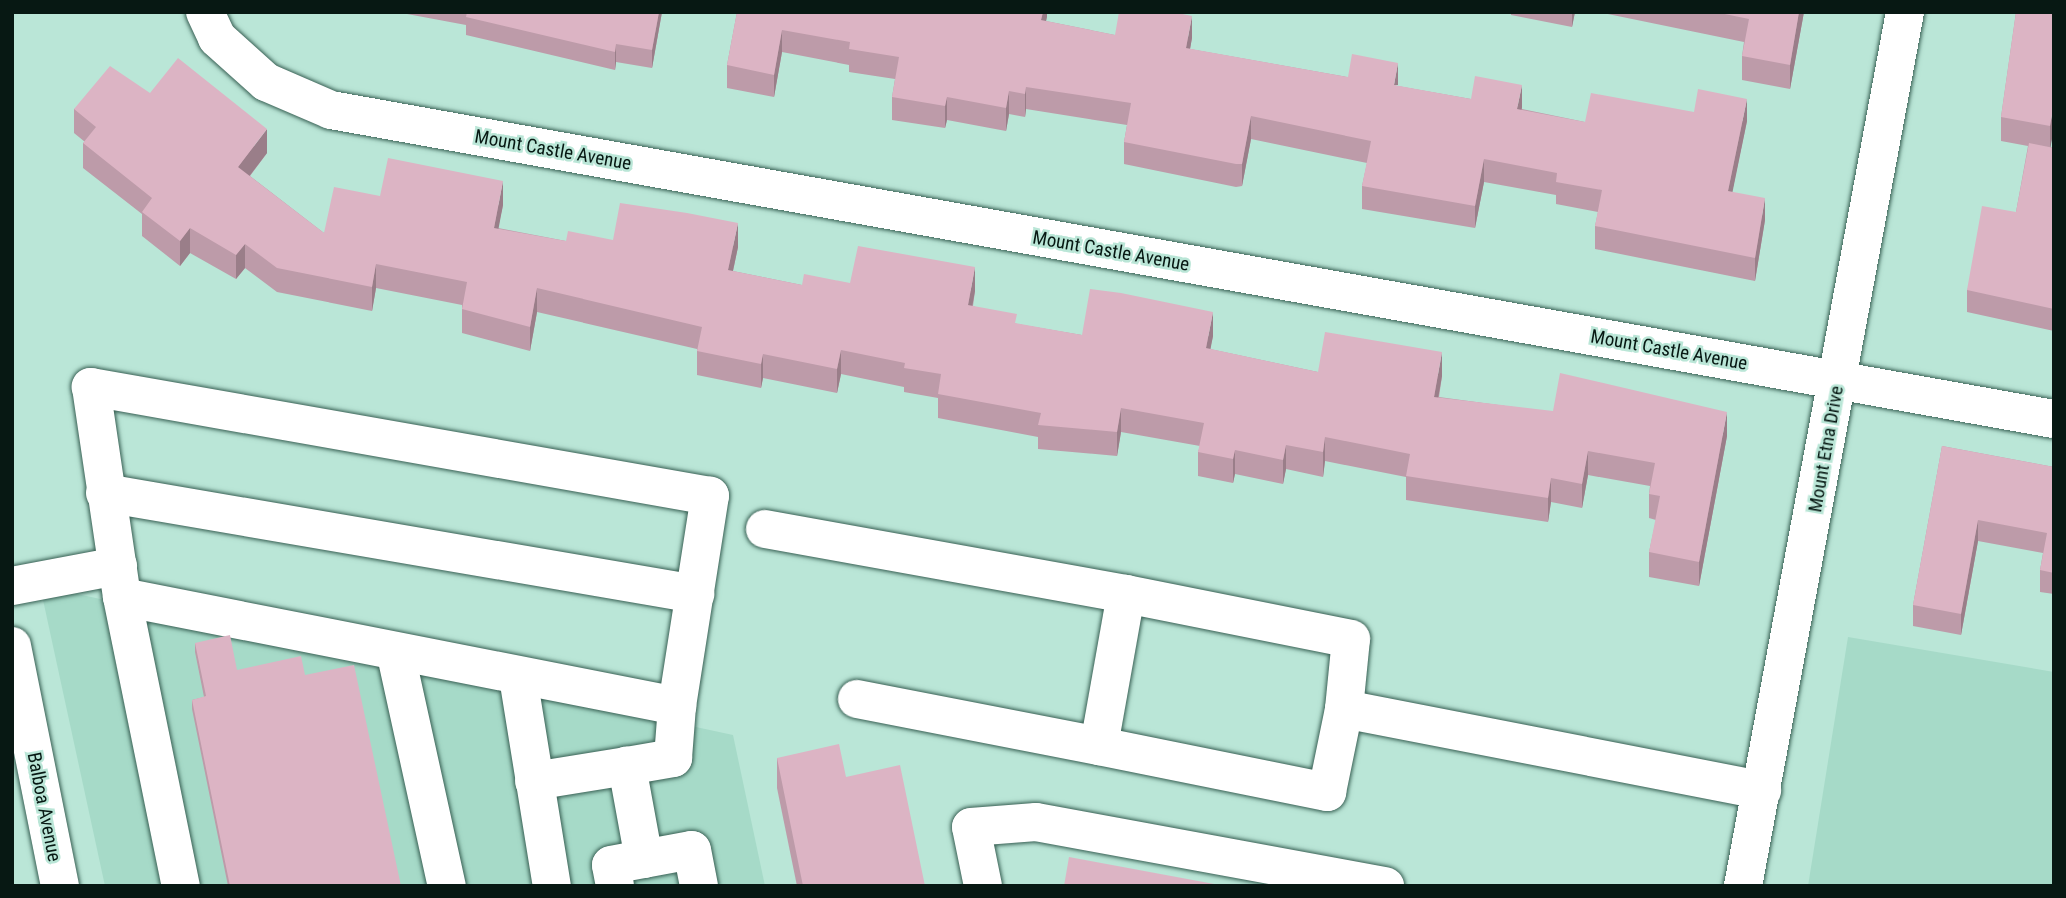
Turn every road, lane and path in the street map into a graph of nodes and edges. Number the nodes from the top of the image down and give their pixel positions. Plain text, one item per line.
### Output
1 (205, 12) edge
2 (1905, 12) edge
3 (1839, 380) junction
4 (2054, 419) edge
5 (105, 493) junction
6 (765, 529) dead end
7 (120, 581) junction
8 (12, 586) edge
9 (695, 594) junction
10 (1126, 594) junction
11 (12, 646) edge
12 (396, 655) junction
13 (518, 677) junction
14 (857, 699) dead end
15 (677, 706) junction
16 (1343, 709) junction
17 (1099, 746) junction
18 (627, 766) junction
19 (534, 781) junction
20 (1762, 790) junction
21 (644, 859) junction
22 (60, 886) edge
23 (181, 886) edge
24 (447, 886) edge
25 (552, 886) edge
26 (615, 886) edge
27 (699, 886) edge
28 (983, 886) edge
29 (1385, 886) edge
30 (1743, 886) edge

1 - 3 street, Mount Castle Avenue
2 - 3 street, Mount Etna Drive
3 - 4 street, Mount Castle Avenue
3 - 20 street, Mount Etna Drive
5 - 7 street
5 - 9 street
5 - 9 street
6 - 10 street
7 - 8 street
7 - 12 street
7 - 23 street
9 - 15 street
10 - 16 street
10 - 17 street
11 - 22 street, Balboa Avenue
12 - 13 street
12 - 24 street
13 - 15 street
13 - 19 street
14 - 17 street
15 - 18 street
16 - 17 street
16 - 20 street
18 - 19 street
18 - 21 street
19 - 25 street
20 - 30 street, Mount Etna Drive
21 - 26 street
21 - 27 street
28 - 29 street

